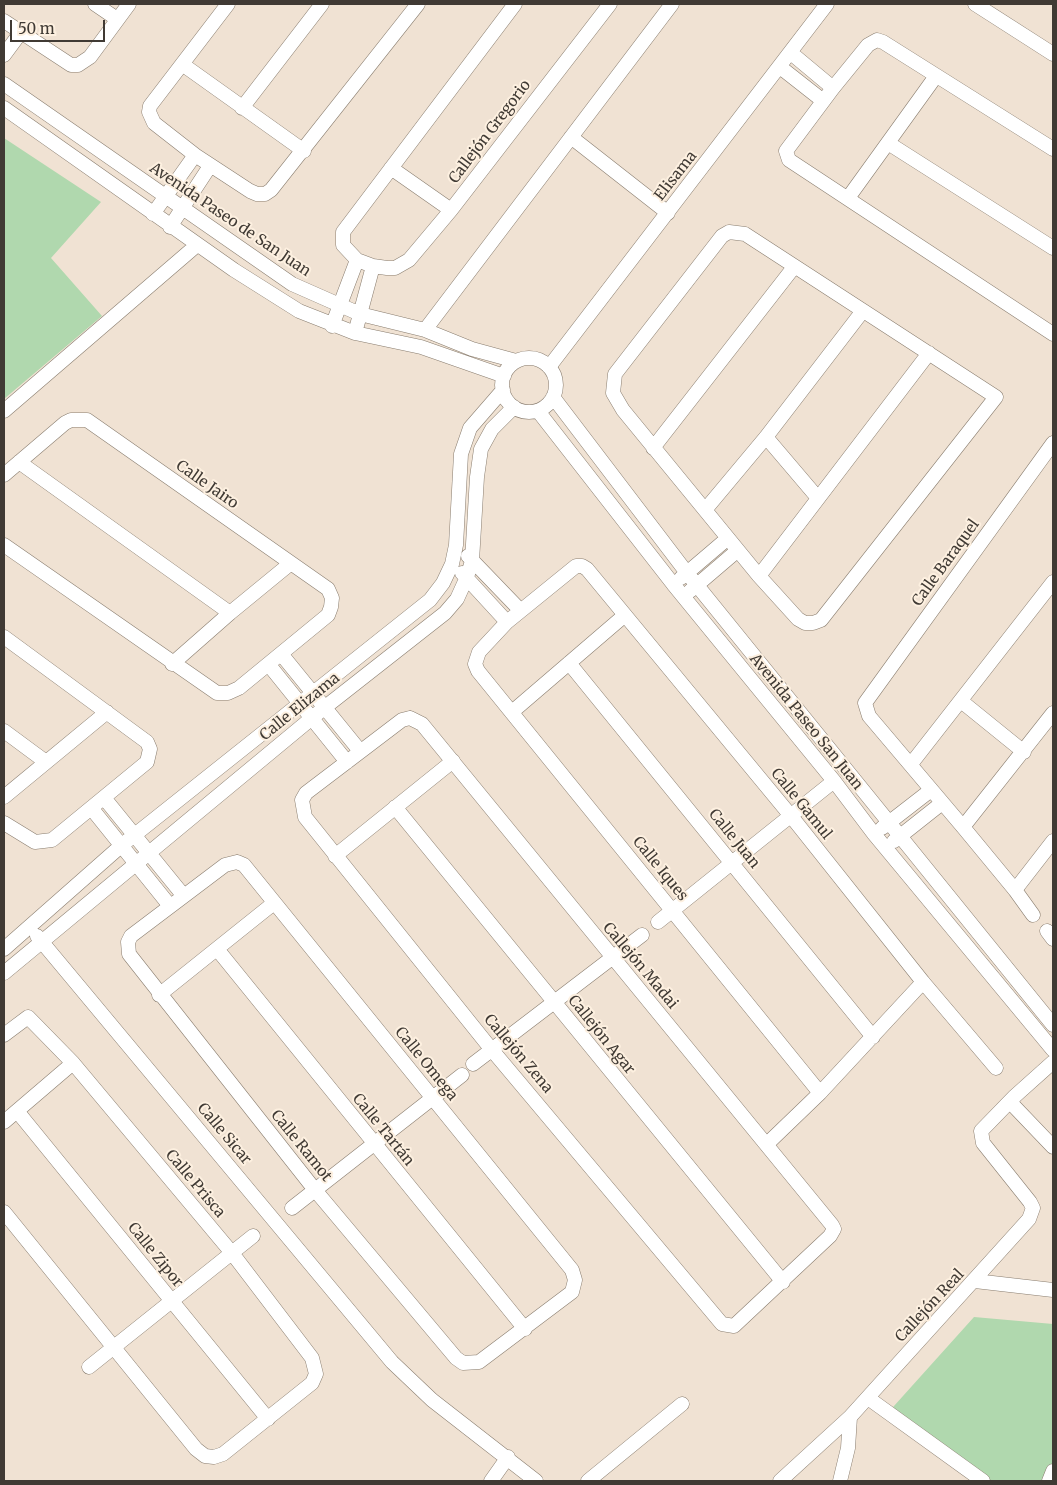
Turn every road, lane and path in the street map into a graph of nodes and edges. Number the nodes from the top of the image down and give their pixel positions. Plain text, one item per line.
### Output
1 (95, 4) edge
2 (129, 4) edge
3 (228, 4) edge
4 (322, 4) edge
5 (418, 4) edge
6 (515, 4) edge
7 (610, 4) edge
8 (672, 4) edge
9 (827, 4) edge
10 (975, 4) edge
11 (994, 9) edge
12 (117, 19) junction
13 (5, 23) edge
14 (20, 32) junction
15 (791, 53) junction
16 (4, 54) edge
17 (1053, 54) edge
18 (182, 64) junction
19 (780, 66) junction
20 (936, 76) junction
21 (4, 84) edge
22 (833, 88) junction
23 (822, 100) junction
24 (4, 108) edge
25 (242, 108) junction
26 (571, 137) junction
27 (888, 143) junction
28 (1053, 149) edge
29 (304, 150) junction
30 (195, 155) junction
31 (210, 166) junction
32 (391, 168) junction
33 (166, 197) junction
34 (848, 198) junction
35 (182, 208) junction
36 (451, 210) junction
37 (668, 213) junction
38 (153, 214) junction
39 (170, 226) junction
40 (198, 244) junction
41 (1053, 248) edge
42 (357, 260) junction
43 (380, 267) junction
44 (794, 267) junction
45 (340, 306) junction
46 (862, 312) junction
47 (360, 314) junction
48 (332, 326) junction
49 (425, 330) junction
50 (355, 333) junction
51 (1053, 334) edge
52 (929, 353) junction
53 (516, 361) junction
54 (550, 367) junction
55 (504, 376) junction
56 (503, 390) junction
57 (553, 397) junction
58 (514, 407) junction
59 (4, 411) edge
60 (538, 411) junction
61 (766, 437) junction
62 (1053, 442) edge
63 (653, 448) junction
64 (19, 462) junction
65 (4, 475) edge
66 (817, 497) junction
67 (706, 510) junction
68 (728, 538) junction
69 (4, 545) edge
70 (456, 545) junction
71 (738, 550) junction
72 (472, 561) junction
73 (291, 563) junction
74 (452, 564) junction
75 (687, 573) junction
76 (759, 576) junction
77 (468, 578) junction
78 (1053, 582) edge
79 (673, 584) junction
80 (698, 586) junction
81 (684, 596) junction
82 (520, 610) junction
83 (230, 613) junction
84 (625, 615) junction
85 (507, 622) junction
86 (4, 637) edge
87 (282, 655) junction
88 (569, 663) junction
89 (172, 664) junction
90 (269, 665) junction
91 (311, 692) junction
92 (961, 701) junction
93 (300, 702) junction
94 (324, 708) junction
95 (107, 712) junction
96 (512, 712) junction
97 (1053, 713) edge
98 (312, 718) junction
99 (4, 731) edge
100 (360, 752) junction
101 (1024, 752) junction
102 (453, 761) junction
103 (46, 762) junction
104 (347, 762) junction
105 (911, 764) junction
106 (834, 781) junction
107 (931, 790) junction
108 (4, 796) edge
109 (105, 799) junction
110 (942, 803) junction
111 (395, 807) junction
112 (92, 809) junction
113 (791, 816) junction
114 (889, 822) junction
115 (4, 823) edge
116 (964, 827) junction
117 (874, 834) junction
118 (134, 836) junction
119 (901, 836) junction
120 (1053, 841) edge
121 (122, 845) junction
122 (885, 847) junction
123 (148, 853) junction
124 (335, 856) junction
125 (733, 863) junction
126 (136, 864) junction
127 (1015, 890) junction
128 (183, 895) junction
129 (274, 904) junction
130 (170, 906) junction
131 (673, 911) junction
132 (1032, 915) dead end
133 (658, 922) dead end
134 (30, 927) junction
135 (642, 935) dead end
136 (42, 942) junction
137 (4, 949) edge
138 (217, 949) junction
139 (612, 958) junction
140 (4, 973) edge
141 (923, 982) junction
142 (159, 995) junction
143 (553, 1003) junction
144 (1053, 1025) edge
145 (4, 1035) edge
146 (872, 1037) junction
147 (1052, 1045) edge
148 (492, 1050) junction
149 (73, 1063) junction
150 (473, 1064) dead end
151 (1048, 1066) edge
152 (996, 1068) dead end
153 (462, 1075) dead end
154 (820, 1093) junction
155 (432, 1098) junction
156 (1010, 1102) junction
157 (17, 1111) junction
158 (4, 1122) edge
159 (767, 1144) junction
160 (374, 1145) junction
161 (1053, 1147) edge
162 (315, 1190) junction
163 (292, 1208) dead end
164 (4, 1212) edge
165 (253, 1236) dead end
166 (232, 1253) junction
167 (975, 1281) junction
168 (782, 1282) junction
169 (1053, 1290) edge
170 (172, 1301) junction
171 (526, 1329) junction
172 (114, 1347) junction
173 (89, 1367) dead end
174 (868, 1398) junction
175 (682, 1404) dead end
176 (850, 1417) junction
177 (268, 1419) junction
178 (508, 1457) junction
179 (1053, 1471) edge
180 (491, 1481) edge
181 (536, 1481) edge
182 (588, 1481) edge
183 (780, 1481) edge
184 (840, 1481) edge
185 (983, 1481) edge
186 (1049, 1481) edge

1 - 12 street
2 - 12 street
3 - 18 street
4 - 25 street
5 - 29 street
6 - 32 street
7 - 36 street, Callejón Gregorio
8 - 26 street
9 - 15 street, Elisama
10 - 11 street
11 - 17 street
12 - 14 street
13 - 14 street
14 - 16 street
15 - 19 street, Elisama
15 - 22 street
18 - 25 street
18 - 30 street
19 - 23 street
19 - 37 street, Elisama
20 - 22 street
20 - 27 street
20 - 28 street
21 - 33 street, Avenida Paseo de San Juan
22 - 23 street
23 - 34 street
24 - 38 street
25 - 29 street
26 - 37 street
26 - 49 street
27 - 34 street
27 - 41 street
29 - 31 street
30 - 31 street
30 - 33 street
31 - 35 street
32 - 36 street
32 - 42 street
33 - 35 street, Avenida Paseo de San Juan
33 - 38 street
34 - 51 street
35 - 39 street
35 - 45 street, Avenida Paseo de San Juan
36 - 43 street, Callejón Gregorio
37 - 54 street, Elisama
38 - 39 street
39 - 40 street
40 - 48 street
40 - 59 street
42 - 43 street
42 - 45 street
43 - 47 street
44 - 46 street
44 - 63 street
44 - 63 street
45 - 47 street, Avenida Paseo de San Juan
45 - 48 street
46 - 52 street
46 - 61 street
47 - 49 street, Avenida Paseo de San Juan
47 - 50 street
48 - 50 street
49 - 53 street, Avenida Paseo de San Juan
50 - 55 street
52 - 66 street
52 - 76 street
53 - 54 street
53 - 55 street
54 - 57 street
55 - 56 street
56 - 58 street
56 - 70 street, Calle Elizama
57 - 60 street
57 - 75 street, Avenida Paseo San Juan
58 - 60 street
58 - 72 street, Calle Elizama
60 - 79 street, Avenida Paseo San Juan
61 - 66 street
61 - 67 street
62 - 105 street, Calle Baraquel
63 - 67 street
64 - 65 street
64 - 73 street, Calle Jairo
64 - 83 street
66 - 76 street
67 - 68 street
68 - 71 street
68 - 75 street
69 - 89 street
70 - 72 street
70 - 74 street, Calle Elizama
71 - 76 street
71 - 80 street
72 - 77 street, Calle Elizama
72 - 82 street
73 - 83 street
73 - 87 street, Calle Jairo
74 - 77 street
74 - 91 street, Calle Elizama
75 - 79 street
75 - 80 street, Avenida Paseo San Juan
77 - 85 street
77 - 94 street, Calle Elizama
78 - 92 street
79 - 81 street, Avenida Paseo San Juan
80 - 81 street
80 - 114 street, Avenida Paseo San Juan
81 - 106 street, Avenida Paseo San Juan
82 - 84 street, Calle Gamul
82 - 85 street
83 - 89 street
84 - 88 street
84 - 113 street, Calle Gamul
85 - 96 street, Calle Iques
86 - 95 street
87 - 90 street
87 - 91 street
88 - 96 street
88 - 125 street, Calle Juan
89 - 90 street
90 - 93 street
91 - 93 street, Calle Elizama
91 - 94 street
92 - 101 street
92 - 105 street
93 - 98 street
93 - 118 street, Calle Elizama
94 - 98 street, Calle Elizama
94 - 100 street
95 - 103 street
95 - 109 street
96 - 131 street, Calle Iques
97 - 101 street
98 - 104 street
98 - 123 street, Calle Elizama
99 - 103 street
100 - 102 street, Callejón Madai
100 - 104 street
101 - 116 street
102 - 111 street
102 - 139 street, Callejón Madai
103 - 108 street
104 - 124 street, Callejón Zena
105 - 107 street
106 - 113 street
106 - 117 street, Avenida Paseo San Juan
107 - 110 street
107 - 114 street
109 - 112 street
109 - 118 street
110 - 116 street
110 - 119 street
111 - 124 street
111 - 143 street, Callejón Agar
112 - 115 street
112 - 121 street
113 - 125 street
113 - 141 street, Calle Gamul
114 - 117 street
114 - 119 street, Avenida Paseo San Juan
116 - 127 street
117 - 122 street, Avenida Paseo San Juan
118 - 121 street, Calle Elizama
118 - 123 street
119 - 122 street
119 - 144 street, Avenida Paseo San Juan
120 - 127 street
121 - 126 street
121 - 134 street, Calle Elizama
122 - 147 street, Avenida Paseo San Juan
123 - 126 street, Calle Elizama
123 - 128 street
124 - 148 street, Callejón Zena
125 - 131 street
125 - 146 street, Calle Juan
126 - 130 street
126 - 136 street, Calle Elizama
127 - 132 street
128 - 129 street, Calle Omega
128 - 130 street
129 - 138 street
129 - 155 street, Calle Omega
130 - 142 street, Calle Ramot
131 - 133 street
131 - 154 street, Calle Iques
134 - 136 street, Calle Sicar
134 - 137 street, Calle Elizama
135 - 139 street
136 - 140 street, Calle Elizama
136 - 178 street, Calle Sicar
138 - 142 street
138 - 160 street, Calle Tartán
139 - 143 street
139 - 159 street, Callejón Madai
141 - 146 street
141 - 152 street, Calle Gamul
142 - 162 street, Calle Ramot
143 - 148 street
143 - 168 street, Callejón Agar
145 - 149 street, Calle Prisca
146 - 154 street
147 - 151 street
148 - 150 street
148 - 168 street, Callejón Zena
149 - 157 street
149 - 166 street, Calle Prisca
151 - 156 street
153 - 155 street
154 - 159 street
155 - 160 street
155 - 171 street, Calle Omega
156 - 161 street
156 - 167 street, Callejón Real
157 - 158 street
157 - 170 street, Calle Zipor
159 - 168 street, Callejón Madai
160 - 162 street
160 - 171 street, Calle Tartán
162 - 163 street
162 - 171 street, Calle Ramot
164 - 172 street
165 - 166 street
166 - 170 street
166 - 177 street, Calle Prisca
167 - 169 street
167 - 174 street, Callejón Real
170 - 172 street
170 - 177 street, Calle Zipor
172 - 173 street
172 - 177 street
174 - 176 street, Callejón Real
174 - 185 street
175 - 182 street
176 - 183 street, Callejón Real
176 - 184 street
178 - 180 street
178 - 181 street, Calle Sicar
179 - 186 street

